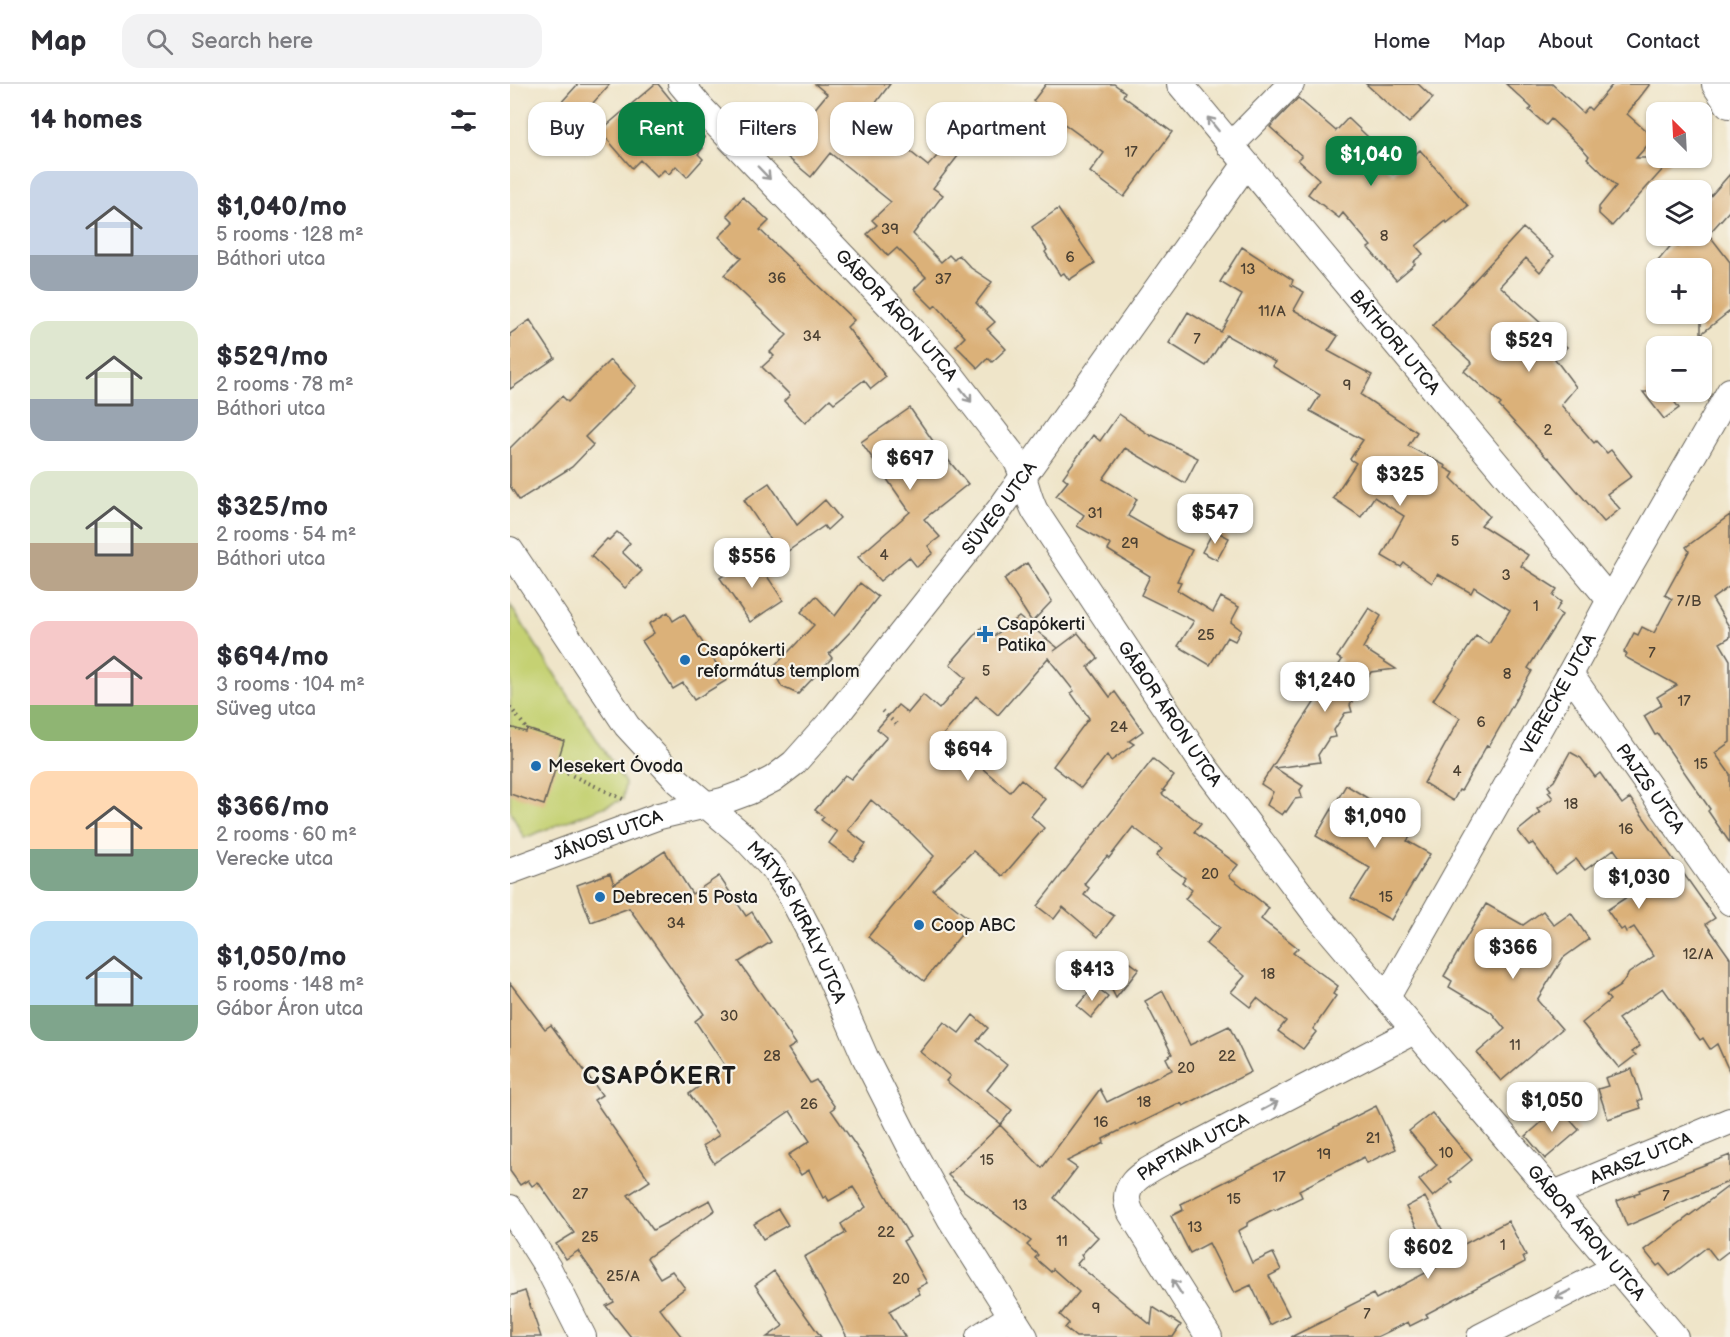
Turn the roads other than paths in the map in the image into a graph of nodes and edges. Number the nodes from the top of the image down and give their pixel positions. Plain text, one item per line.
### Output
1 (681, 84) edge
2 (1180, 84) edge
3 (1291, 84) edge
4 (1718, 84) edge
5 (1730, 102) edge
6 (1238, 155) junction
7 (1730, 391) edge
8 (1024, 473) junction
9 (510, 550) edge
10 (1610, 600) junction
11 (1570, 674) junction
12 (707, 804) junction
13 (510, 871) edge
14 (1730, 902) edge
15 (1387, 997) junction
16 (1414, 1030) junction
17 (1730, 1121) edge
18 (1554, 1194) junction
19 (510, 1208) edge
20 (521, 1246) edge
21 (1615, 1268) junction
22 (1019, 1326) edge
23 (583, 1337) edge
24 (980, 1337) edge
25 (1209, 1337) edge
26 (1480, 1337) edge
27 (1675, 1337) edge

1 -> 8 street, GÁBOR ÁRON UTCA
6 -> 2 street, BÁTHORI UTCA
3 - 6 street, SÜVEG UTCA
4 - 5 street
6 - 8 street, SÜVEG UTCA
6 - 10 street, BÁTHORI UTCA
7 - 10 street, VERECKE UTCA
8 - 12 street, SÜVEG UTCA
8 - 15 street, GÁBOR ÁRON UTCA
9 - 12 street, MÁTYÁS KIRÁLY UTCA
10 - 11 street, VERECKE UTCA
11 - 14 street, PAJZS UTCA
11 - 15 street, VERECKE UTCA
12 - 13 street, JÁNOSI UTCA
12 - 22 street, MÁTYÁS KIRÁLY UTCA
15 - 16 street, GÁBOR ÁRON UTCA
16 - 18 street, GÁBOR ÁRON UTCA
25 -> 16 street, PAPTAVA UTCA
17 - 18 street, ARASZ UTCA
18 - 21 street, GÁBOR ÁRON UTCA
19 - 20 street
20 - 23 street
21 -> 26 street
21 - 27 street, GÁBOR ÁRON UTCA
22 - 24 street

